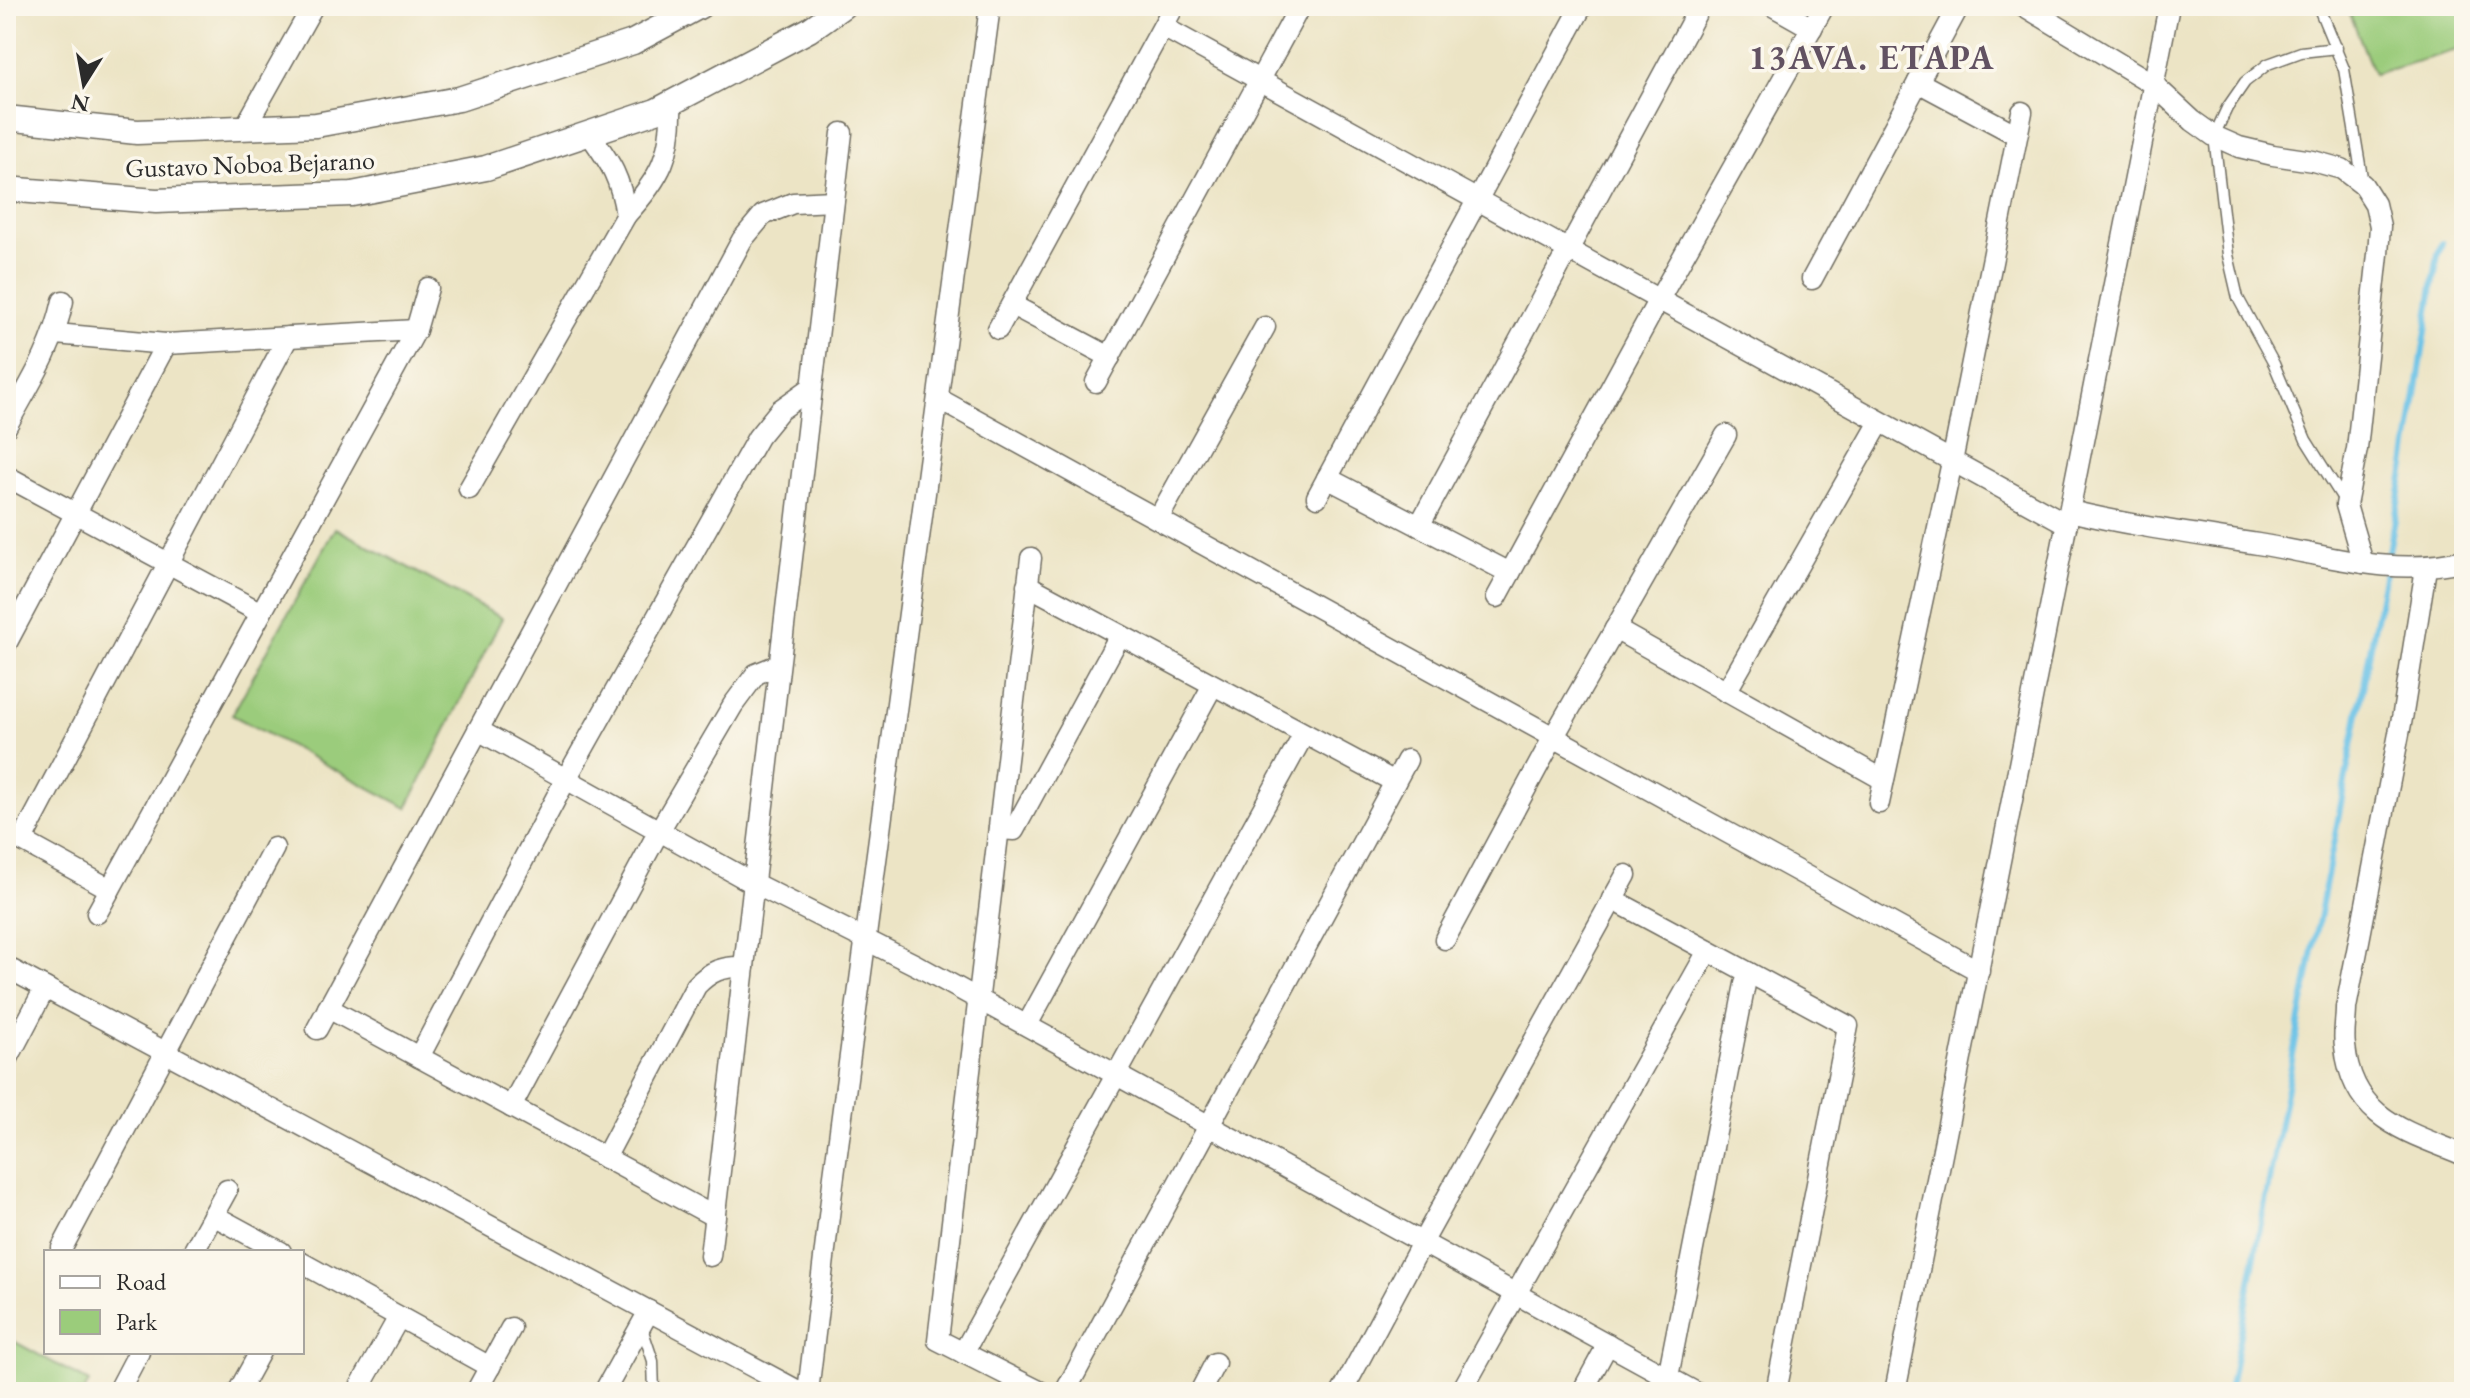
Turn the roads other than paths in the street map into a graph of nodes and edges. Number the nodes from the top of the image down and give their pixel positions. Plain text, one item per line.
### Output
1 (313, 6) edge
2 (700, 6) edge
3 (843, 6) edge
4 (1174, 6) edge
5 (1300, 6) edge
6 (1582, 6) edge
7 (1700, 6) edge
8 (1773, 6) edge
9 (1824, 6) edge
10 (1959, 6) edge
11 (2024, 6) edge
12 (2169, 6) edge
13 (2318, 6) edge
14 (989, 7) edge
15 (1163, 27) junction
16 (1812, 28) junction
17 (2337, 48) junction
18 (1260, 80) junction
19 (1918, 82) junction
20 (2153, 84) junction
21 (671, 102) junction
22 (2022, 112) dead end
23 (6, 118) edge
24 (244, 129) junction
25 (589, 133) junction
26 (842, 133) dead end
27 (2017, 135) junction
28 (2214, 136) junction
29 (2363, 185) junction
30 (6, 189) edge
31 (833, 201) junction
32 (1476, 201) junction
33 (626, 215) junction
34 (1568, 252) junction
35 (1812, 279) dead end
36 (428, 288) dead end
37 (63, 301) dead end
38 (1658, 301) junction
39 (1012, 305) junction
40 (1265, 327) dead end
41 (998, 329) dead end
42 (416, 330) junction
43 (56, 334) junction
44 (288, 337) junction
45 (166, 344) junction
46 (1110, 357) junction
47 (1096, 382) dead end
48 (811, 388) junction
49 (939, 399) junction
50 (1880, 422) junction
51 (6, 427) edge
52 (1726, 435) dead end
53 (1952, 462) junction
54 (6, 476) edge
55 (1327, 478) junction
56 (469, 489) dead end
57 (1317, 497) dead end
58 (2346, 505) junction
59 (77, 514) junction
60 (2068, 518) junction
61 (1158, 519) junction
62 (1419, 526) junction
63 (1031, 558) dead end
64 (2464, 560) edge
65 (2363, 563) junction
66 (170, 565) junction
67 (2426, 568) junction
68 (1510, 573) junction
69 (1027, 585) junction
70 (1497, 597) dead end
71 (261, 613) junction
72 (1615, 629) junction
73 (1120, 635) junction
74 (6, 644) edge
75 (778, 665) junction
76 (1213, 685) junction
77 (1726, 692) junction
78 (478, 730) junction
79 (1304, 734) junction
80 (1553, 738) junction
81 (1407, 760) dead end
82 (566, 779) junction
83 (1884, 780) junction
84 (1395, 782) junction
85 (1879, 803) dead end
86 (999, 829) junction
87 (659, 831) junction
88 (14, 836) edge
89 (274, 848) dead end
90 (1626, 875) dead end
91 (753, 883) junction
92 (110, 889) junction
93 (1612, 899) junction
94 (97, 913) dead end
95 (1445, 939) dead end
96 (865, 940) junction
97 (1708, 951) junction
98 (6, 967) edge
99 (744, 967) junction
100 (1979, 971) junction
101 (1749, 973) junction
102 (45, 988) junction
103 (980, 999) junction
104 (328, 1008) junction
105 (1027, 1025) junction
106 (317, 1029) dead end
107 (167, 1053) junction
108 (419, 1057) junction
109 (6, 1062) edge
110 (1116, 1074) junction
111 (511, 1107) junction
112 (1209, 1125) junction
113 (2464, 1155) edge
114 (605, 1158) junction
115 (227, 1190) dead end
116 (213, 1215) junction
117 (715, 1217) junction
118 (1423, 1241) junction
119 (62, 1248) dead end
120 (194, 1250) edge
121 (277, 1250) edge
122 (710, 1256) dead end
123 (304, 1269) edge
124 (1515, 1293) junction
125 (399, 1317) junction
126 (645, 1318) junction
127 (511, 1328) dead end
128 (1608, 1344) junction
129 (963, 1353) junction
130 (138, 1354) edge
131 (259, 1354) edge
132 (1215, 1363) dead end
133 (490, 1367) junction
134 (1666, 1384) edge
135 (118, 1392) edge
136 (238, 1392) edge
137 (357, 1392) edge
138 (476, 1392) edge
139 (604, 1392) edge
140 (654, 1392) edge
141 (800, 1392) edge
142 (808, 1392) edge
143 (1041, 1392) edge
144 (1065, 1392) edge
145 (1200, 1392) edge
146 (1342, 1392) edge
147 (1461, 1392) edge
148 (1582, 1392) edge
149 (1695, 1392) edge
150 (1776, 1392) edge
151 (1895, 1392) edge

1 - 24 street
2 - 24 street, Gustavo Noboa Bejarano
3 - 21 street, Gustavo Noboa Bejarano
4 - 15 street
5 - 18 street
6 - 32 street
7 - 34 street
8 - 16 street
9 - 16 street
10 - 19 street
11 - 20 street
12 - 20 street
13 - 17 lane
14 - 49 street
15 - 18 street
15 - 39 street
16 - 38 street
17 - 28 lane
17 - 29 lane
18 - 32 street
18 - 46 street
19 - 27 street
19 - 35 street
20 - 28 street
20 - 60 street
21 - 25 street, Gustavo Noboa Bejarano
21 - 33 street
22 - 27 street
23 - 24 street, Gustavo Noboa Bejarano
25 - 30 street, Gustavo Noboa Bejarano
25 - 33 street
26 - 31 street
27 - 53 street
28 - 29 street
28 - 58 lane
29 - 58 street
31 - 48 street
31 - 78 street
32 - 34 street
32 - 55 street
33 - 56 street
34 - 38 street
34 - 62 street
36 - 42 street
37 - 43 street
38 - 50 street
38 - 68 street
39 - 41 street
39 - 46 street
40 - 61 street
42 - 44 street
42 - 71 street
43 - 45 street
43 - 51 street
44 - 45 street
44 - 66 street
45 - 59 street
46 - 47 street
48 - 75 street
48 - 82 street
49 - 61 street
49 - 96 street
50 - 53 street
50 - 77 street
52 - 72 street
53 - 60 street
53 - 83 street
54 - 59 street
55 - 57 street
55 - 62 street
58 - 65 street
59 - 66 street
59 - 74 street
60 - 65 street
60 - 100 street
61 - 80 street
62 - 68 street
63 - 69 street
64 - 67 street
65 - 67 street
66 - 71 street
66 - 88 street
67 - 113 street
68 - 70 street
69 - 73 street
69 - 86 street
71 - 92 street
72 - 77 street
72 - 80 street
73 - 76 street
73 - 86 street
75 - 87 street
75 - 91 street
76 - 79 street
76 - 105 street
77 - 83 street
78 - 82 street
78 - 104 street
79 - 84 street
79 - 110 street
80 - 95 street
80 - 100 street
81 - 84 street
82 - 87 street
82 - 108 street
83 - 85 street
84 - 112 street
86 - 103 street
87 - 91 street
87 - 111 street
88 - 92 street
89 - 107 street
90 - 93 street
91 - 96 street
91 - 99 street
92 - 94 street
93 - 97 street
93 - 118 street
96 - 103 street
96 - 142 street
97 - 101 street
97 - 124 street
98 - 102 street
99 - 114 street
99 - 117 street
100 - 151 street
101 - 134 street
101 - 150 street
102 - 107 street
102 - 109 street
103 - 105 street
103 - 129 street
104 - 106 street
104 - 108 street
105 - 110 street
107 - 119 street
107 - 126 street
108 - 111 street
110 - 112 street
110 - 129 street
111 - 114 street
112 - 118 street
112 - 144 street
114 - 117 street
115 - 116 street
116 - 120 street
116 - 121 street
117 - 122 street
118 - 124 street
118 - 146 street
123 - 125 street
124 - 128 street
124 - 147 street
125 - 133 street
125 - 137 street
126 - 139 street
126 - 140 lane
126 - 141 street
127 - 133 street
128 - 134 street
128 - 148 street
129 - 143 street
130 - 135 street
131 - 136 street
132 - 145 street
133 - 138 street
134 - 149 street

